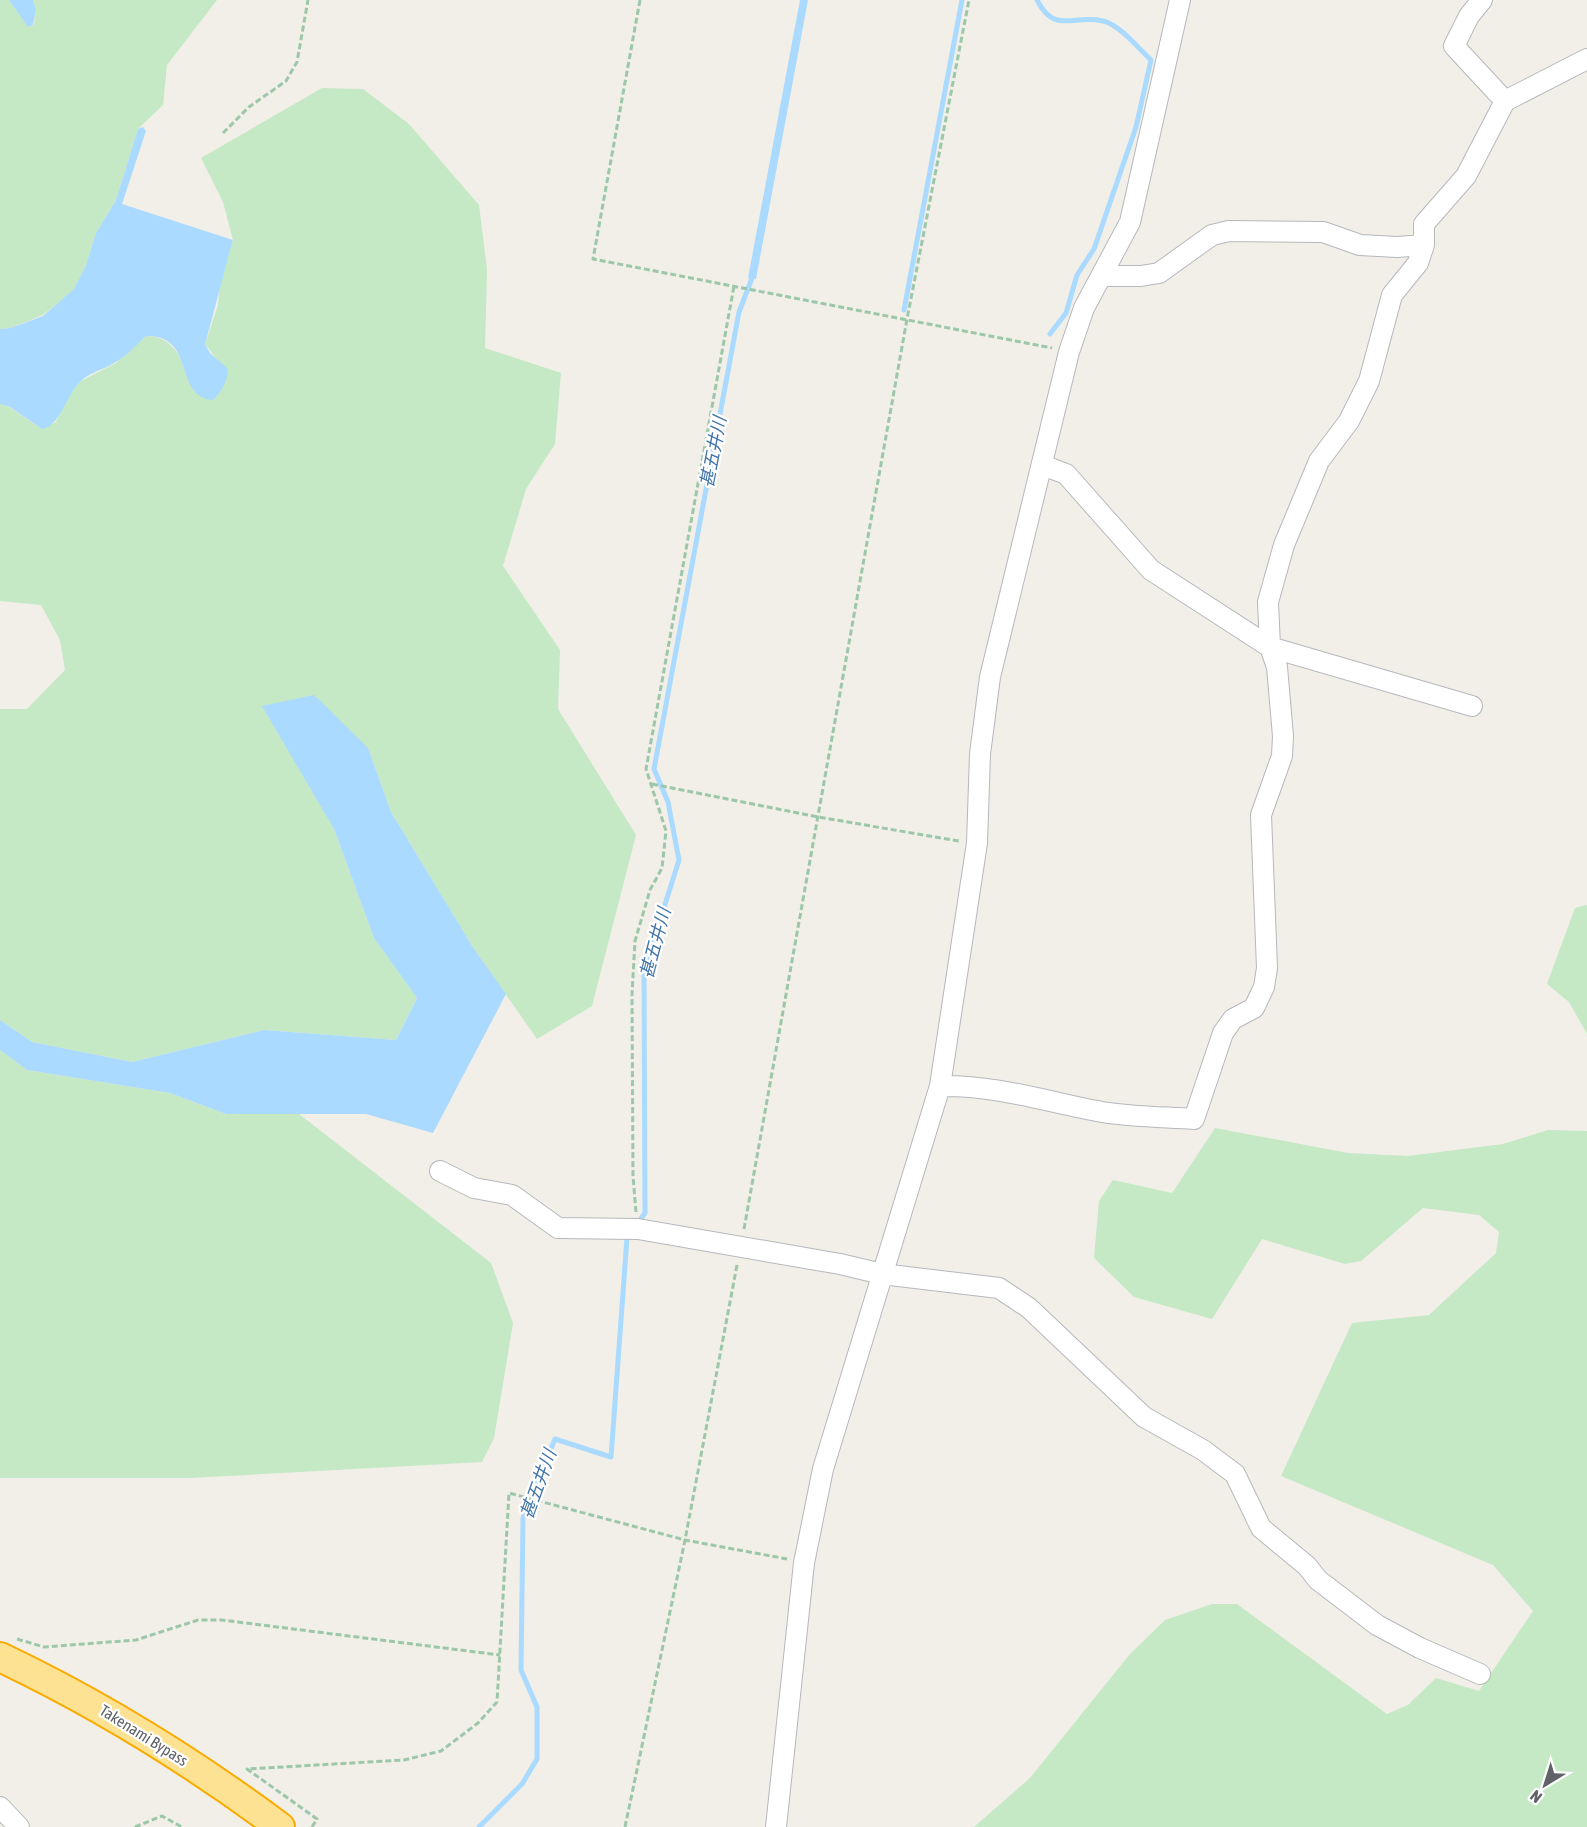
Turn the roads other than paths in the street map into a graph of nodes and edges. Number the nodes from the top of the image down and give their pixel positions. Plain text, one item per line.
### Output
1 (1180, 0) edge
2 (1482, 0) edge
3 (1587, 59) edge
4 (1505, 101) junction
5 (1424, 245) junction
6 (1103, 276) junction
7 (1042, 465) junction
8 (1270, 647) junction
9 (1472, 706) dead end
10 (940, 1086) junction
11 (440, 1171) dead end
12 (882, 1274) junction
13 (7, 1648) edge
14 (1480, 1674) dead end
15 (0, 1678) edge
16 (0, 1807) edge
17 (19, 1827) edge
18 (250, 1827) edge
19 (280, 1827) edge
20 (776, 1827) edge

1 - 6 street
2 - 4 street
3 - 4 street
4 - 5 street
5 - 6 street
5 - 8 street
6 - 7 street
7 - 8 street
7 - 10 street
8 - 9 street
8 - 10 street
10 - 12 street
11 - 12 street
12 - 14 street
12 - 20 street
13 - 19 highway, Takenami Bypass
15 - 18 highway, Takenami Bypass
16 - 17 street

